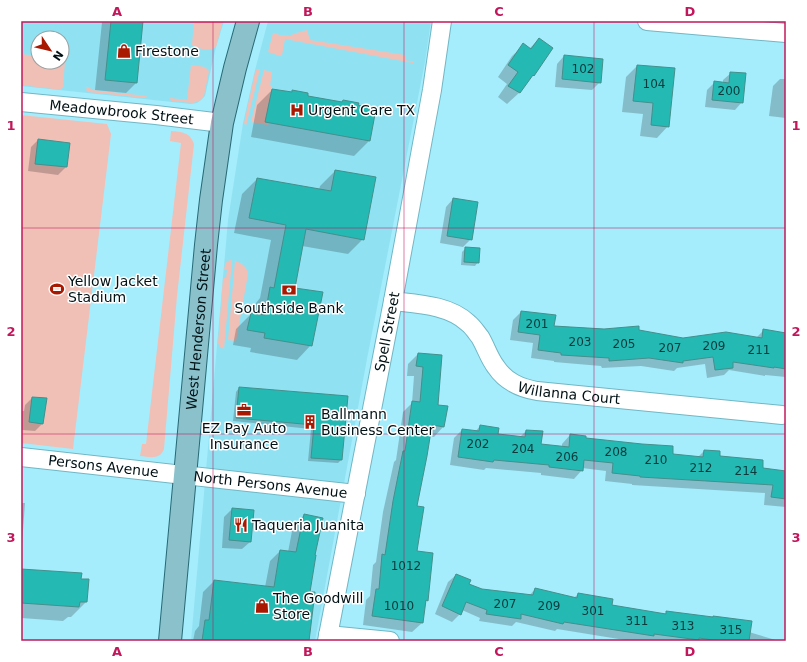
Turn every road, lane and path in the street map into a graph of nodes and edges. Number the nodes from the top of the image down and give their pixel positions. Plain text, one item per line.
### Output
1 (248, 21) edge
2 (442, 21) edge
3 (648, 21) edge
4 (786, 33) edge
5 (21, 102) edge
6 (222, 123) junction
7 (393, 301) junction
8 (782, 415) dead end
9 (21, 457) edge
10 (185, 475) junction
11 (356, 494) junction
12 (327, 638) edge
13 (170, 641) edge
14 (390, 641) edge

1 - 6 main road, West Henderson Street
2 - 7 street, Spell Street
3 - 4 street
5 - 6 street, Meadowbrook Street
6 - 10 main road, West Henderson Street
7 - 8 street, Willanna Court
7 - 11 street, Spell Street
9 - 10 street, Persons Avenue
10 - 11 street, North Persons Avenue
10 - 13 main road, West Henderson Street
11 - 12 street, Spell Street
12 - 14 street

